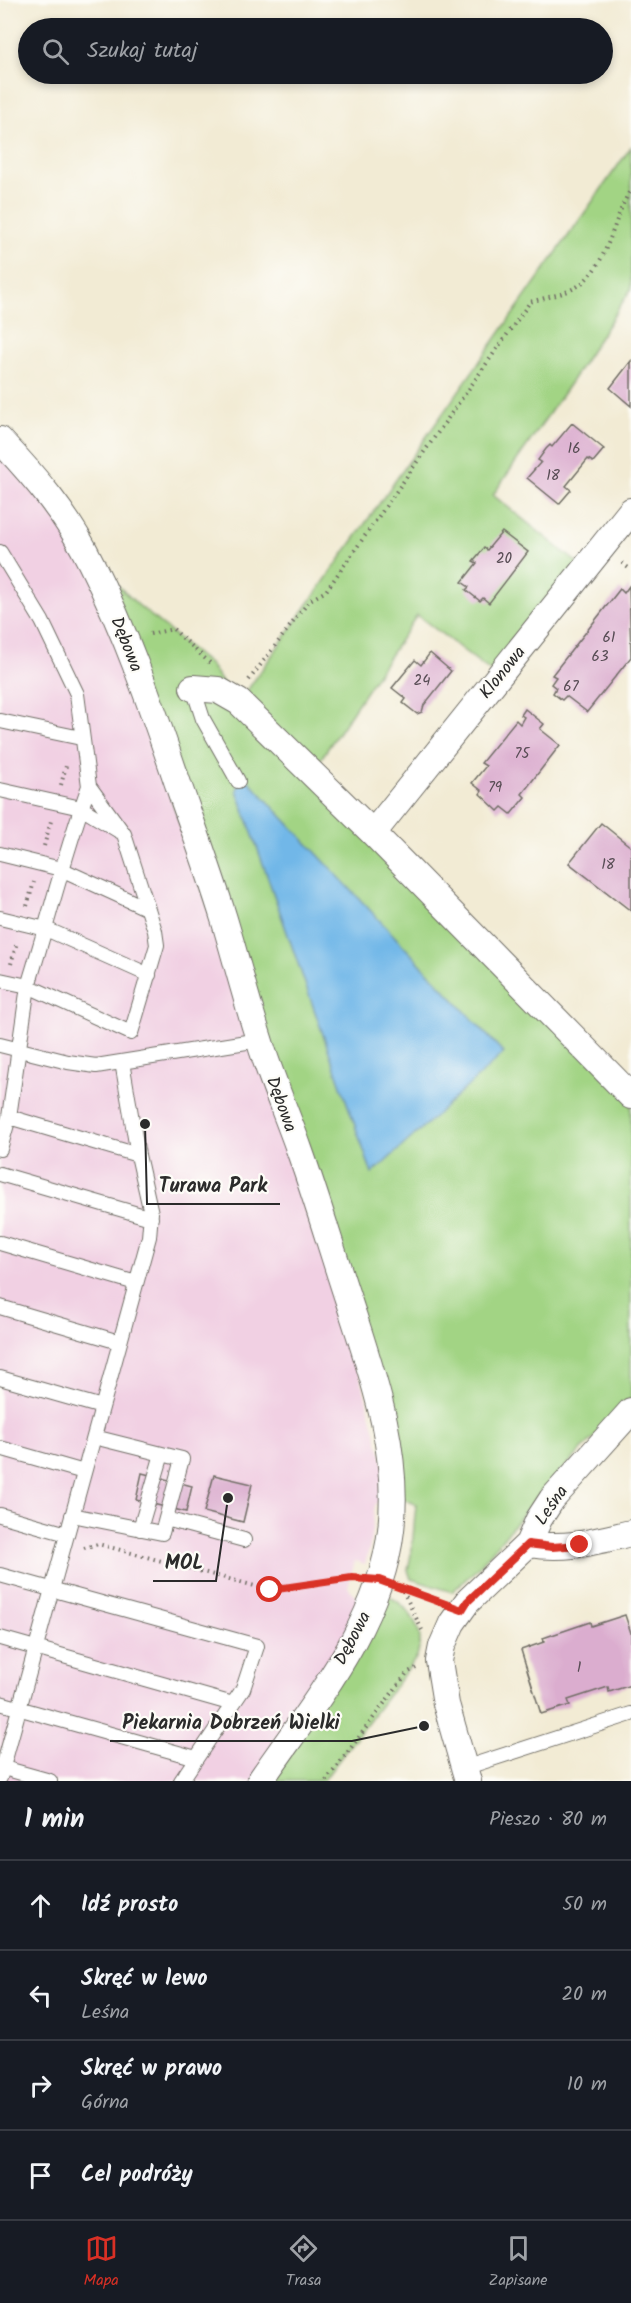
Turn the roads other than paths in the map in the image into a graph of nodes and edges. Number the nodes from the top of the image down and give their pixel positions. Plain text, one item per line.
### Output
1 (0, 440) edge
2 (631, 511) edge
3 (0, 552) edge
4 (193, 688) joint
5 (0, 721) edge
6 (81, 738) junction
7 (238, 781) dead end
8 (88, 786) junction
9 (0, 790) edge
10 (81, 808) junction
11 (373, 833) junction
12 (124, 834) junction
13 (0, 854) edge
14 (61, 869) junction
15 (148, 909) junction
16 (0, 918) edge
17 (46, 929) junction
18 (149, 975) junction
19 (0, 980) edge
20 (28, 986) junction
21 (259, 1040) junction
22 (0, 1045) edge
23 (19, 1050) junction
24 (122, 1062) junction
25 (631, 1096) edge
26 (9, 1117) junction
27 (0, 1149) edge
28 (138, 1155) junction
29 (0, 1174) edge
30 (151, 1218) junction
31 (0, 1243) edge
32 (136, 1283) junction
33 (0, 1307) edge
34 (120, 1342) junction
35 (0, 1378) edge
36 (102, 1407) junction
37 (631, 1411) edge
38 (93, 1437) junction
39 (0, 1448) edge
40 (162, 1454) junction
41 (84, 1472) junction
42 (0, 1515) edge
43 (72, 1515) junction
44 (166, 1519) junction
45 (140, 1529) junction
46 (631, 1533) edge
47 (67, 1534) junction
48 (244, 1540) dead end
49 (528, 1544) junction
50 (0, 1575) edge
51 (52, 1589) junction
52 (0, 1638) edge
53 (36, 1648) junction
54 (0, 1703) edge
55 (233, 1704) junction
56 (19, 1709) junction
57 (631, 1714) edge
58 (196, 1758) junction
59 (1, 1771) edge
60 (466, 1774) edge
61 (50, 1781) edge
62 (181, 1781) edge
63 (260, 1781) edge

1 - 21 street, Dębowa
2 - 11 street, Klonowa
3 - 6 lane
4 - 7 lane
4 - 11 street
5 - 6 lane
6 - 8 lane
8 - 10 lane
8 - 12 lane
9 - 10 lane
10 - 12 lane
10 - 14 lane
11 - 25 street
12 - 15 lane
13 - 14 lane
14 - 15 lane
14 - 17 lane
15 - 18 lane
16 - 17 lane
17 - 18 lane
17 - 20 lane
18 - 20 lane
19 - 20 lane
20 - 23 lane
21 - 24 lane
21 - 63 street, Dębowa
22 - 23 lane
23 - 24 lane
23 - 26 lane
24 - 28 lane
26 - 27 lane
26 - 28 lane
28 - 30 lane
29 - 30 lane
30 - 32 lane
31 - 32 lane
32 - 34 lane
33 - 34 lane
34 - 36 lane
35 - 36 lane
36 - 38 lane
37 - 49 street, Leśna
38 - 40 lane
38 - 41 lane
39 - 41 lane
40 - 44 lane
40 - 45 lane
41 - 43 lane
42 - 47 lane
43 - 45 lane
43 - 47 lane
44 - 45 lane
44 - 48 lane
46 - 49 street
47 - 51 lane
49 - 60 street, Leśna
50 - 51 lane
51 - 53 lane
51 - 55 lane
52 - 53 lane
53 - 55 lane
53 - 56 lane
54 - 56 lane
55 - 58 lane
56 - 58 lane
56 - 59 lane
57 - 60 lane
58 - 62 lane
59 - 61 lane

